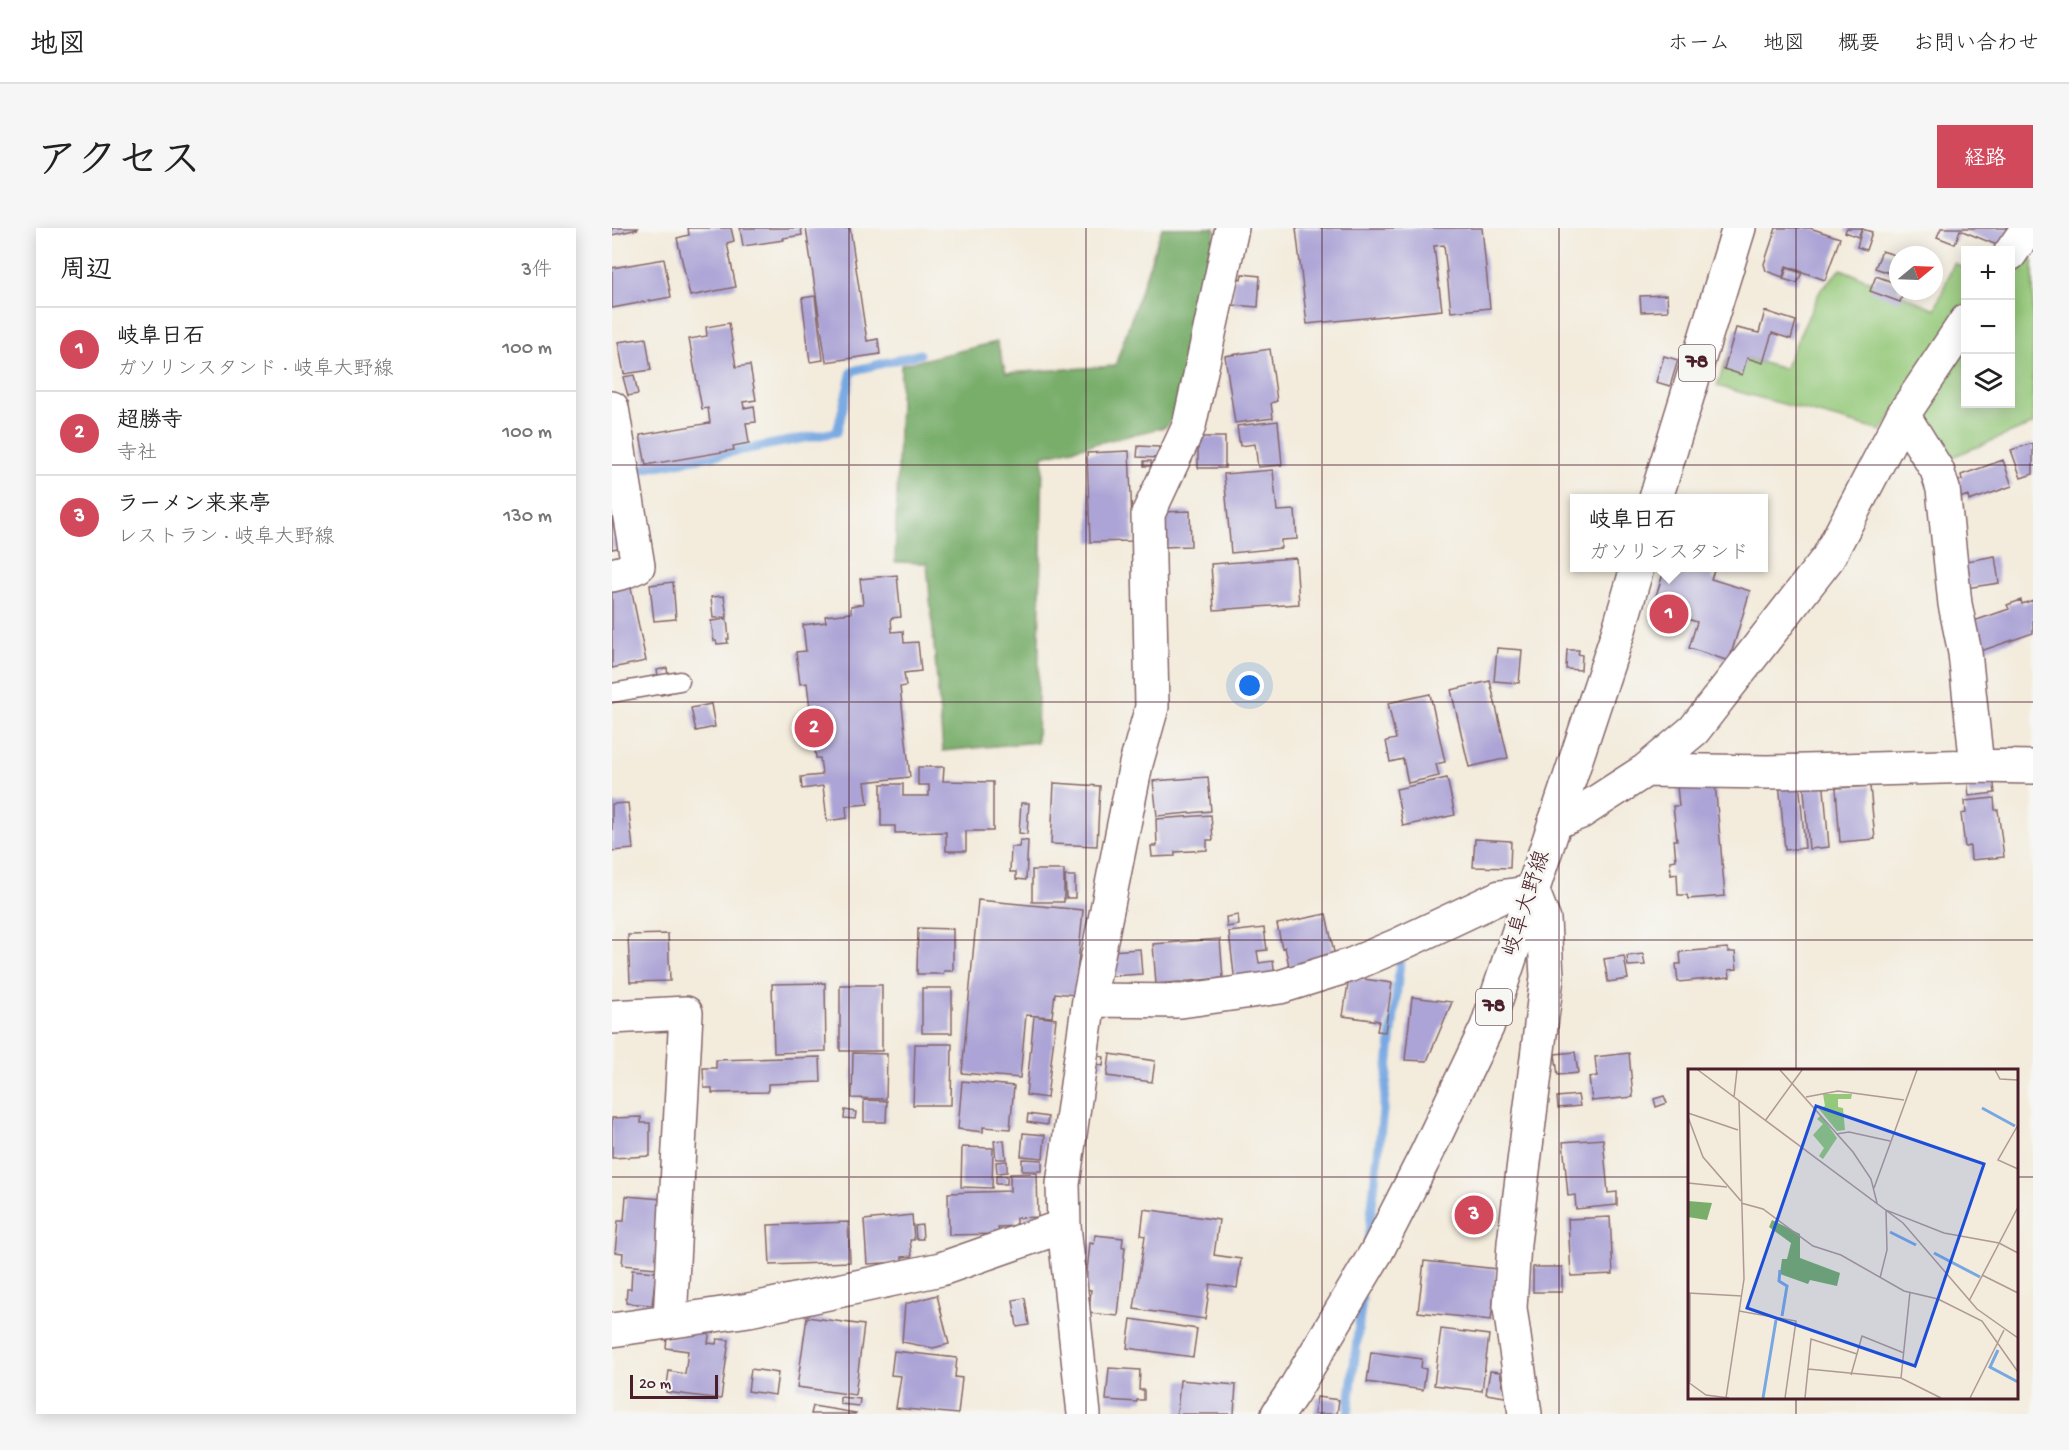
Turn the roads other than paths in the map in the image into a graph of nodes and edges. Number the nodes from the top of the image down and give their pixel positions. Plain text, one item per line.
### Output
1 (1232, 228) edge
2 (1739, 228) edge
3 (2028, 228) edge
4 (2015, 247) edge
5 (1961, 327) edge
6 (612, 408) edge
7 (1903, 415) junction
8 (1657, 494) edge
9 (1636, 572) edge
10 (612, 575) edge
11 (680, 681) dead end
12 (612, 693) edge
13 (1977, 766) junction
14 (2033, 766) edge
15 (1646, 770) junction
16 (1555, 822) junction
17 (1533, 892) junction
18 (1089, 1000) junction
19 (612, 1017) edge
20 (1064, 1226) junction
21 (669, 1320) junction
22 (612, 1330) edge
23 (1084, 1414) edge
24 (1278, 1414) edge
25 (1525, 1414) edge

1 - 18 street
2 - 8 street, 78
3 - 4 street
5 - 7 street
6 - 10 street
7 - 13 street
7 - 15 street
9 - 16 street, 岐阜大野線 / 78
11 - 12 lane
13 - 14 street
13 - 15 street
15 - 16 street
16 - 17 street, 岐阜大野線 / 78
17 - 18 street
17 - 24 street, 岐阜大野線 / 78
17 - 25 street
18 - 20 street
19 - 21 street
20 - 21 street
20 - 23 street
21 - 22 street

